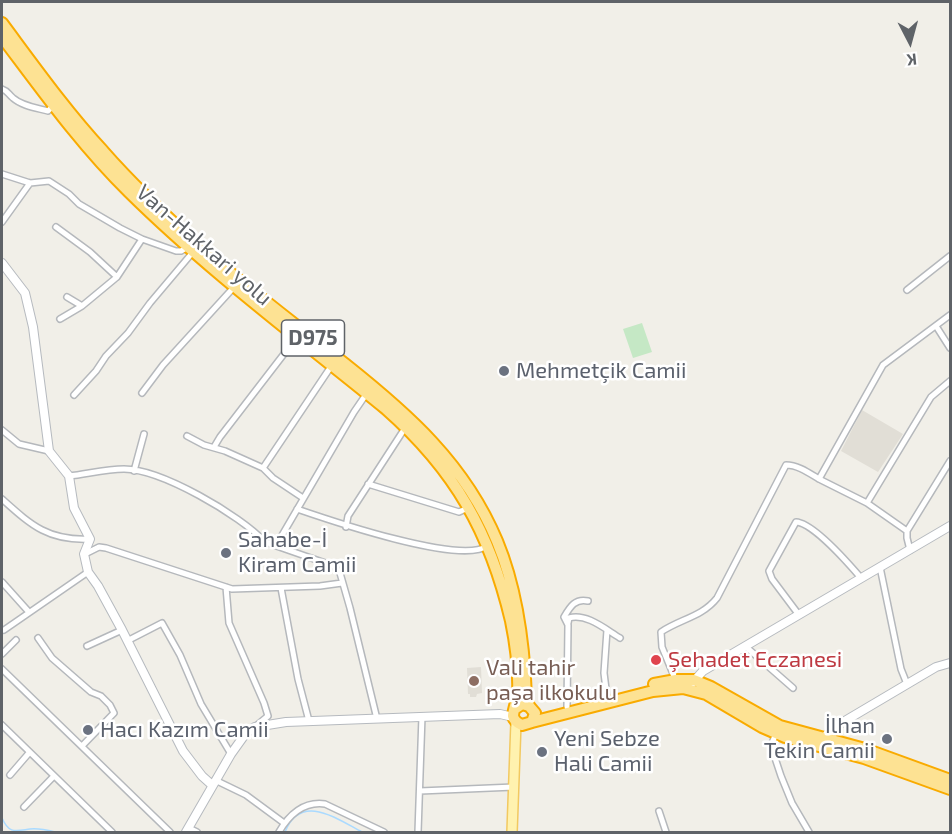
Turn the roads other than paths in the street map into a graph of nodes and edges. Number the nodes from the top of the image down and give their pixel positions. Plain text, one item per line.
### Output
1 (2, 23) edge
2 (2, 38) edge
3 (2, 88) edge
4 (53, 106) junction
5 (2, 174) edge
6 (30, 183) junction
7 (2, 222) edge
8 (56, 227) dead end
9 (142, 239) junction
10 (191, 250) junction
11 (951, 256) edge
12 (2, 263) edge
13 (117, 277) junction
14 (237, 283) junction
15 (907, 290) dead end
16 (67, 297) dead end
17 (82, 306) junction
18 (951, 315) edge
19 (60, 319) dead end
20 (936, 326) junction
21 (297, 337) junction
22 (951, 348) edge
23 (332, 365) junction
24 (951, 381) edge
25 (142, 393) dead end
26 (367, 393) junction
27 (74, 395) dead end
28 (409, 423) junction
29 (2, 430) edge
30 (144, 434) dead end
31 (187, 436) dead end
32 (214, 447) junction
33 (49, 451) junction
34 (951, 461) edge
35 (445, 464) junction
36 (263, 468) junction
37 (134, 471) junction
38 (944, 471) junction
39 (69, 476) junction
40 (951, 476) edge
41 (819, 479) junction
42 (368, 484) junction
43 (303, 498) junction
44 (2, 500) edge
45 (867, 503) junction
46 (469, 508) junction
47 (297, 509) junction
48 (346, 526) junction
49 (951, 526) edge
50 (907, 531) junction
51 (90, 539) junction
52 (274, 544) junction
53 (488, 545) junction
54 (910, 550) junction
55 (84, 554) junction
56 (880, 567) junction
57 (88, 572) junction
58 (861, 578) junction
59 (2, 582) edge
60 (342, 583) junction
61 (226, 587) junction
62 (281, 588) junction
63 (588, 601) dead end
64 (28, 611) junction
65 (799, 615) junction
66 (515, 622) junction
67 (568, 625) junction
68 (4, 630) dead end
69 (122, 630) junction
70 (607, 630) junction
71 (38, 638) dead end
72 (620, 638) dead end
73 (16, 640) dead end
74 (126, 641) junction
75 (87, 646) dead end
76 (745, 646) junction
77 (2, 654) edge
78 (951, 663) edge
79 (2, 669) edge
80 (677, 684) junction
81 (692, 684) junction
82 (907, 684) junction
83 (793, 688) dead end
84 (607, 697) junction
85 (567, 707) junction
86 (531, 708) junction
87 (422, 716) junction
88 (377, 719) junction
89 (520, 719) junction
90 (309, 721) junction
91 (2, 725) edge
92 (255, 728) junction
93 (776, 733) junction
94 (823, 739) junction
95 (82, 746) junction
96 (29, 753) junction
97 (231, 754) junction
98 (10, 774) dead end
99 (54, 776) junction
100 (951, 780) edge
101 (214, 783) junction
102 (514, 787) junction
103 (951, 789) edge
104 (420, 791) junction
105 (24, 807) dead end
106 (659, 811) dead end
107 (284, 823) junction
108 (187, 830) edge
109 (112, 832) edge
110 (170, 832) edge
111 (197, 832) edge
112 (279, 832) edge
113 (384, 832) edge
114 (418, 832) edge
115 (512, 832) edge
116 (517, 832) edge
117 (666, 832) edge
118 (809, 832) edge

1 - 14 highway, Van-Hakkari yolu / D975
2 - 4 highway, D975
3 - 4 street
4 - 10 highway, D975
5 - 6 street
6 - 7 street
6 - 9 street
8 - 13 street
9 - 10 street
9 - 13 street
10 - 14 highway, D975
10 - 27 street
11 - 15 street
12 - 33 street
13 - 17 street
14 - 21 highway, D975
14 - 25 street
14 - 28 highway, Van-Hakkari yolu / D975
16 - 17 street
17 - 19 street
18 - 20 street
20 - 22 street
20 - 41 street
21 - 23 highway, D975
21 - 32 street
23 - 26 highway, D975
23 - 36 street
24 - 45 street
26 - 28 highway, D975
26 - 43 street
28 - 35 highway, Van-Hakkari yolu / D975
28 - 42 street
29 - 33 street
30 - 37 street
31 - 32 street
32 - 36 street
33 - 39 street
34 - 38 street
35 - 46 highway, D975
35 - 66 highway, Van-Hakkari yolu / D975
36 - 43 street
37 - 39 street
37 - 52 street
38 - 40 street
38 - 50 street
39 - 51 street
41 - 45 street
41 - 80 street
42 - 46 street
42 - 48 street
43 - 47 street
44 - 51 street
45 - 50 street
46 - 53 highway, D975
47 - 48 street
47 - 52 street
48 - 53 street
49 - 54 street
50 - 54 street
51 - 55 street
52 - 60 street
53 - 66 highway, D975
54 - 56 street
55 - 57 street
55 - 61 street
56 - 58 street
56 - 82 street
57 - 64 street
57 - 69 street
58 - 65 street
58 - 65 street
59 - 64 street
60 - 62 street
60 - 88 street
61 - 62 street
61 - 92 street
62 - 90 street
63 - 67 street
64 - 68 street
65 - 76 street
66 - 86 highway, Van-Hakkari yolu / D975
66 - 89 highway, D975
67 - 70 street
67 - 85 street
69 - 74 street
69 - 75 street
70 - 72 street
70 - 84 street
71 - 95 street
73 - 77 street
74 - 97 street
74 - 101 street
76 - 81 street
76 - 83 street
78 - 82 street
79 - 95 street
80 - 81 highway
80 - 84 highway
80 - 89 highway
81 - 93 highway
81 - 94 highway
82 - 94 street
84 - 85 highway
85 - 86 highway
86 - 89 highway, Van-Hakkari yolu
86 - 89 highway
87 - 88 street
87 - 89 street
87 - 104 street
88 - 90 street
89 - 102 main road
89 - 116 main road
90 - 92 street
91 - 96 street
92 - 97 street
93 - 103 highway
93 - 118 street
94 - 100 highway
95 - 110 street
96 - 98 street
96 - 99 street
97 - 101 street
99 - 105 street
99 - 109 street
101 - 107 street
101 - 108 street
102 - 104 street
102 - 115 main road
104 - 114 street
106 - 117 street
107 - 112 street
107 - 113 street
108 - 111 street

